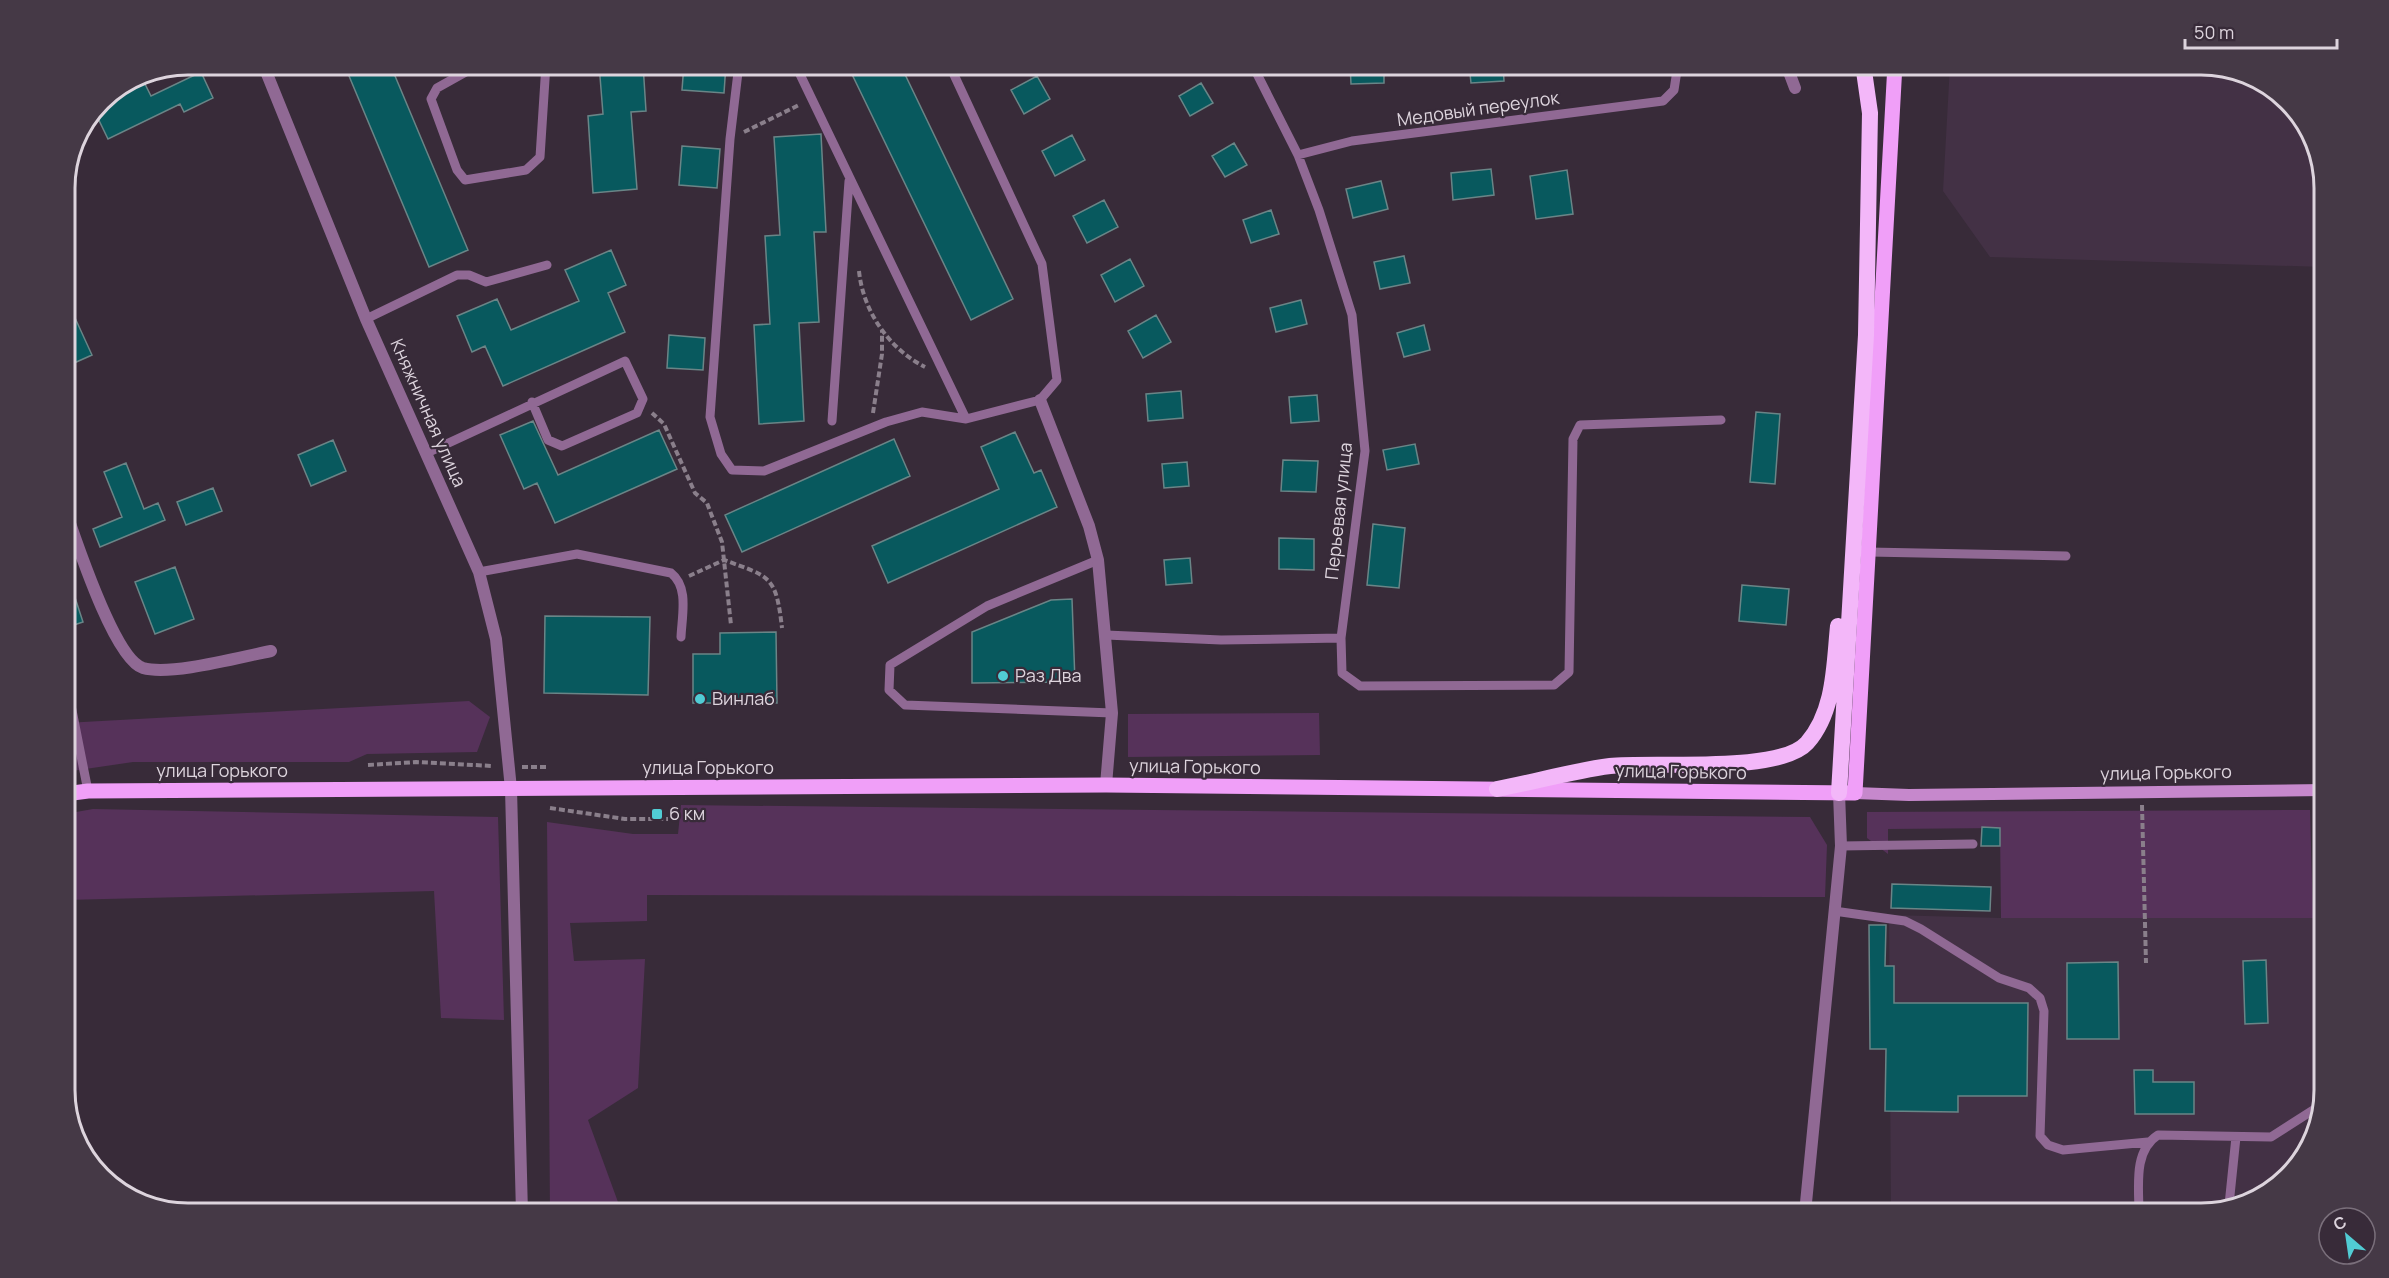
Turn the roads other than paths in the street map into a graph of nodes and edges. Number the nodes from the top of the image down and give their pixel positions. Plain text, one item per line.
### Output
1 (267, 75) edge
2 (460, 75) edge
3 (545, 75) edge
4 (738, 75) edge
5 (800, 75) edge
6 (954, 75) edge
7 (1258, 75) edge
8 (1676, 75) edge
9 (1790, 75) edge
10 (1865, 75) edge
11 (1894, 75) edge
12 (1795, 88) dead end
13 (1299, 155) junction
14 (849, 178) junction
15 (547, 265) dead end
16 (366, 319) junction
17 (1040, 400) junction
18 (532, 402) junction
19 (966, 420) junction
20 (1721, 420) dead end
21 (832, 421) dead end
22 (427, 453) junction
23 (1858, 455) junction
24 (75, 535) edge
25 (1869, 552) junction
26 (2066, 556) dead end
27 (1098, 560) junction
28 (479, 573) junction
29 (1106, 635) junction
30 (681, 637) dead end
31 (1341, 638) junction
32 (271, 651) dead end
33 (1112, 713) junction
34 (75, 725) edge
35 (1106, 785) junction
36 (511, 789) junction
37 (1497, 789) junction
38 (2314, 790) edge
39 (88, 791) junction
40 (75, 793) edge
41 (1847, 793) junction
42 (1973, 844) dead end
43 (1841, 846) junction
44 (1834, 911) junction
45 (2312, 1111) edge
46 (2236, 1137) junction
47 (2148, 1142) junction
48 (2230, 1199) edge
49 (522, 1203) edge
50 (1806, 1203) edge
51 (2139, 1203) edge

1 - 16 street, Княжничная улица
2 - 3 lane
4 - 19 lane
5 - 14 lane
6 - 17 lane
7 - 13 lane, Перьевая улица
8 - 13 lane, Медовый переулок
9 - 12 street
10 - 23 highway
11 - 25 main road
13 - 31 lane, Перьевая улица
14 - 19 lane
14 - 21 lane
15 - 16 lane
16 - 22 street, Княжничная улица
17 - 19 lane
17 - 27 street
18 - 18 lane
18 - 22 lane
20 - 31 lane, Перьевая улица
22 - 28 street, Княжничная улица
23 - 37 highway
23 - 41 highway
24 - 32 street
25 - 26 lane
25 - 41 main road
27 - 29 street
27 - 33 lane
28 - 30 lane
28 - 36 street, Княжничная улица
29 - 31 lane
29 - 33 street
33 - 35 street
34 - 39 lane
35 - 36 main road, улица Горького
35 - 37 main road, улица Горького
36 - 39 main road, улица Горького
36 - 49 street, Княжничная улица
37 - 41 main road, улица Горького
38 - 41 main road, улица Горького
39 - 40 main road, улица Горького
41 - 43 street
42 - 43 lane
43 - 44 street
44 - 47 lane
44 - 50 street
45 - 46 lane
46 - 47 lane
46 - 48 lane
47 - 51 lane

